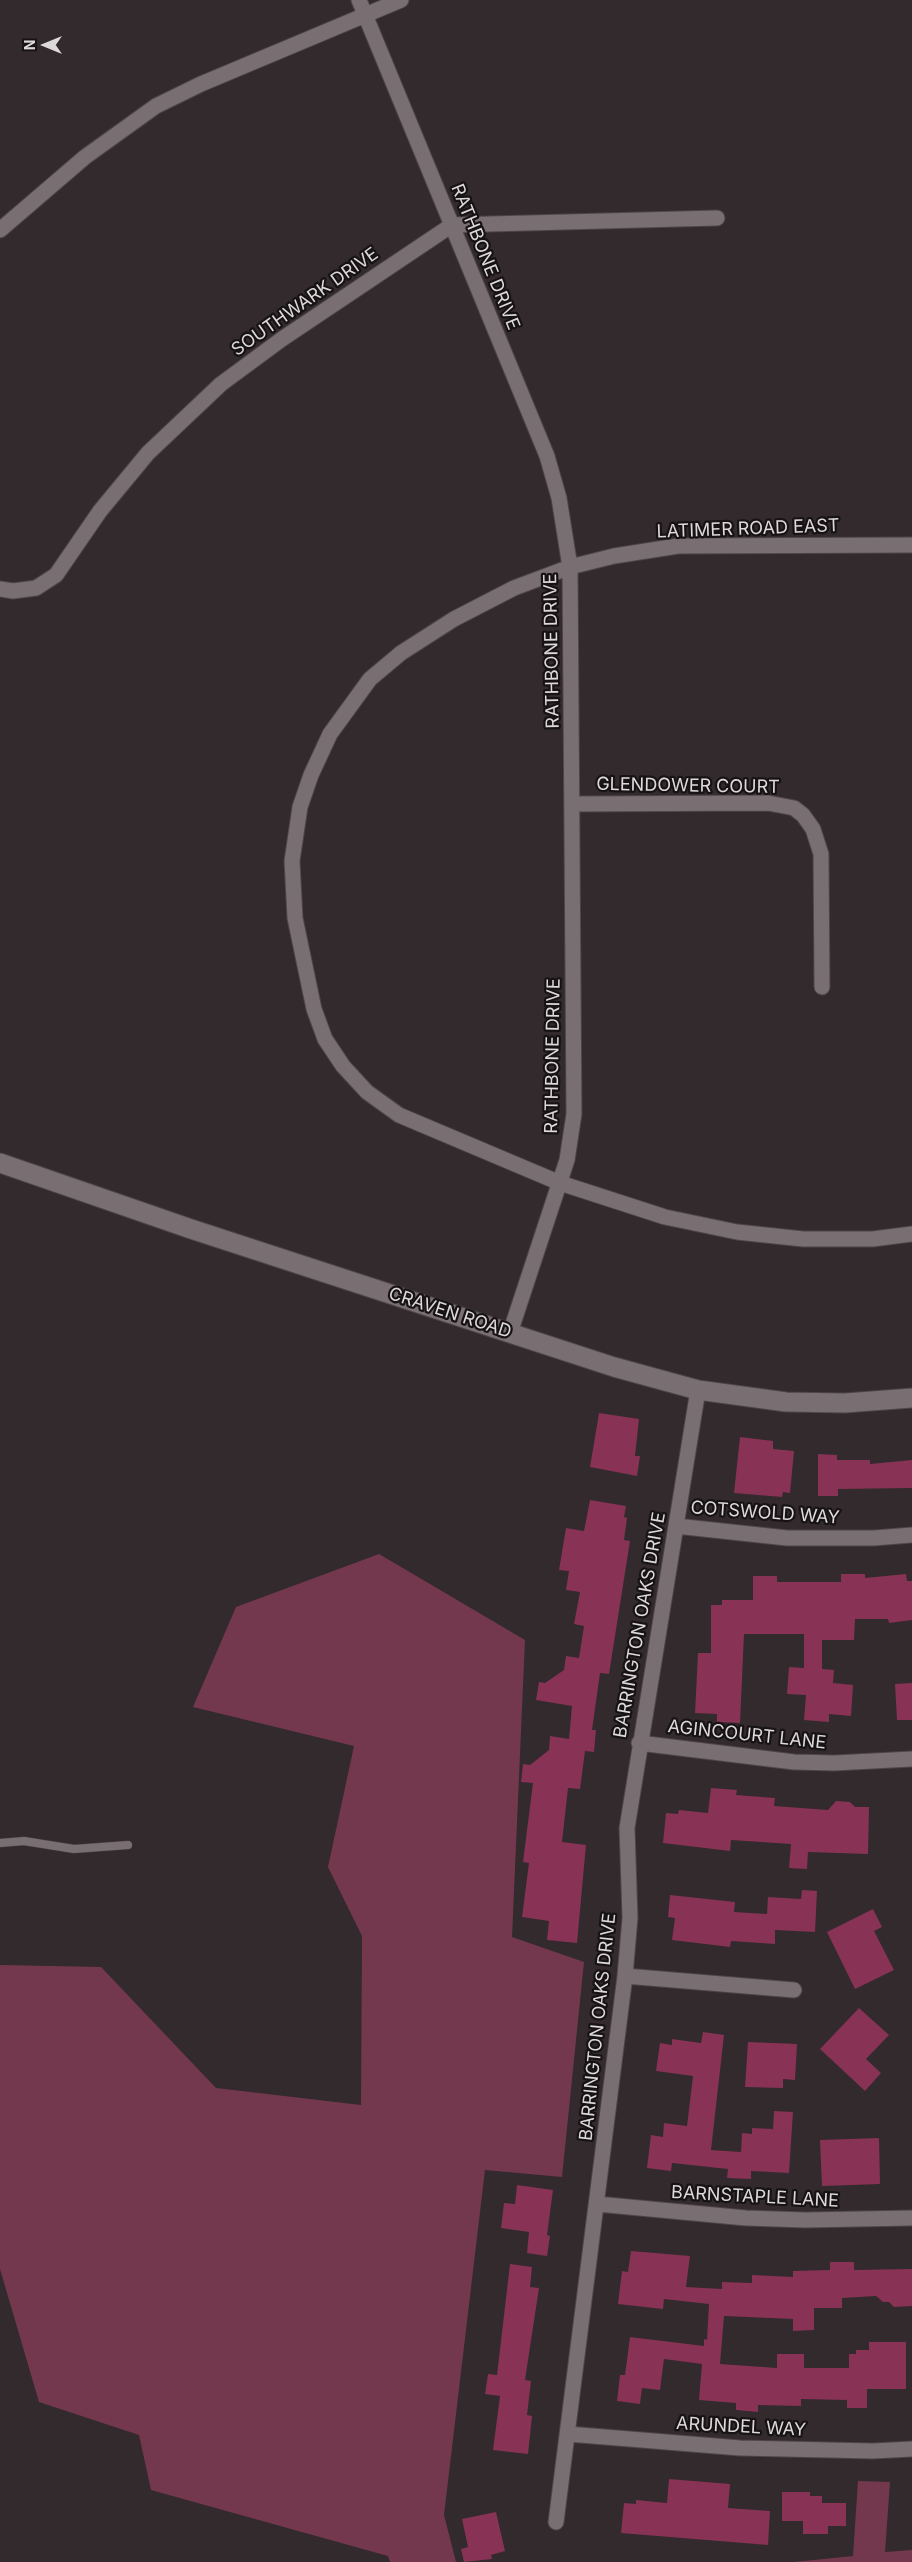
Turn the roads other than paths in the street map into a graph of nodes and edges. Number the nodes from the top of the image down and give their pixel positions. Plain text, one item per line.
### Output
1 (358, 0) edge
2 (401, 0) edge
3 (365, 15) junction
4 (717, 218) dead end
5 (452, 225) junction
6 (0, 230) edge
7 (912, 545) edge
8 (570, 567) junction
9 (0, 589) edge
10 (573, 804) junction
11 (822, 987) dead end
12 (0, 1163) edge
13 (560, 1183) junction
14 (912, 1234) edge
15 (510, 1332) junction
16 (698, 1390) junction
17 (912, 1398) edge
18 (676, 1526) junction
19 (912, 1535) edge
20 (639, 1743) junction
21 (912, 1759) edge
22 (0, 1842) edge
23 (128, 1846) dead end
24 (625, 1976) junction
25 (794, 1990) dead end
26 (597, 2204) junction
27 (912, 2218) edge
28 (568, 2434) junction
29 (912, 2449) edge
30 (556, 2522) dead end

1 - 3 street, RATHBONE DRIVE
2 - 3 street
3 - 5 street, RATHBONE DRIVE
3 - 6 street
4 - 5 street
5 - 8 street, RATHBONE DRIVE
5 - 9 street, SOUTHWARK DRIVE
7 - 8 street, LATIMER ROAD EAST
8 - 10 street, RATHBONE DRIVE
8 - 13 street, LATIMER ROAD EAST
10 - 11 street, GLENDOWER COURT
10 - 13 street, RATHBONE DRIVE
12 - 15 street, CRAVEN ROAD
13 - 14 street, LATIMER ROAD EAST
13 - 15 street, RATHBONE DRIVE
15 - 16 street, CRAVEN ROAD
16 - 17 street, CRAVEN ROAD
16 - 18 street, BARRINGTON OAKS DRIVE
18 - 19 street, COTSWOLD WAY
18 - 20 street, BARRINGTON OAKS DRIVE
20 - 21 street, AGINCOURT LANE
20 - 24 street, BARRINGTON OAKS DRIVE
22 - 23 lane
24 - 25 street
24 - 26 street, BARRINGTON OAKS DRIVE
26 - 27 street, BARNSTAPLE LANE
26 - 28 street, BARRINGTON OAKS DRIVE
28 - 29 street, ARUNDEL WAY
28 - 30 street, BARRINGTON OAKS DRIVE

